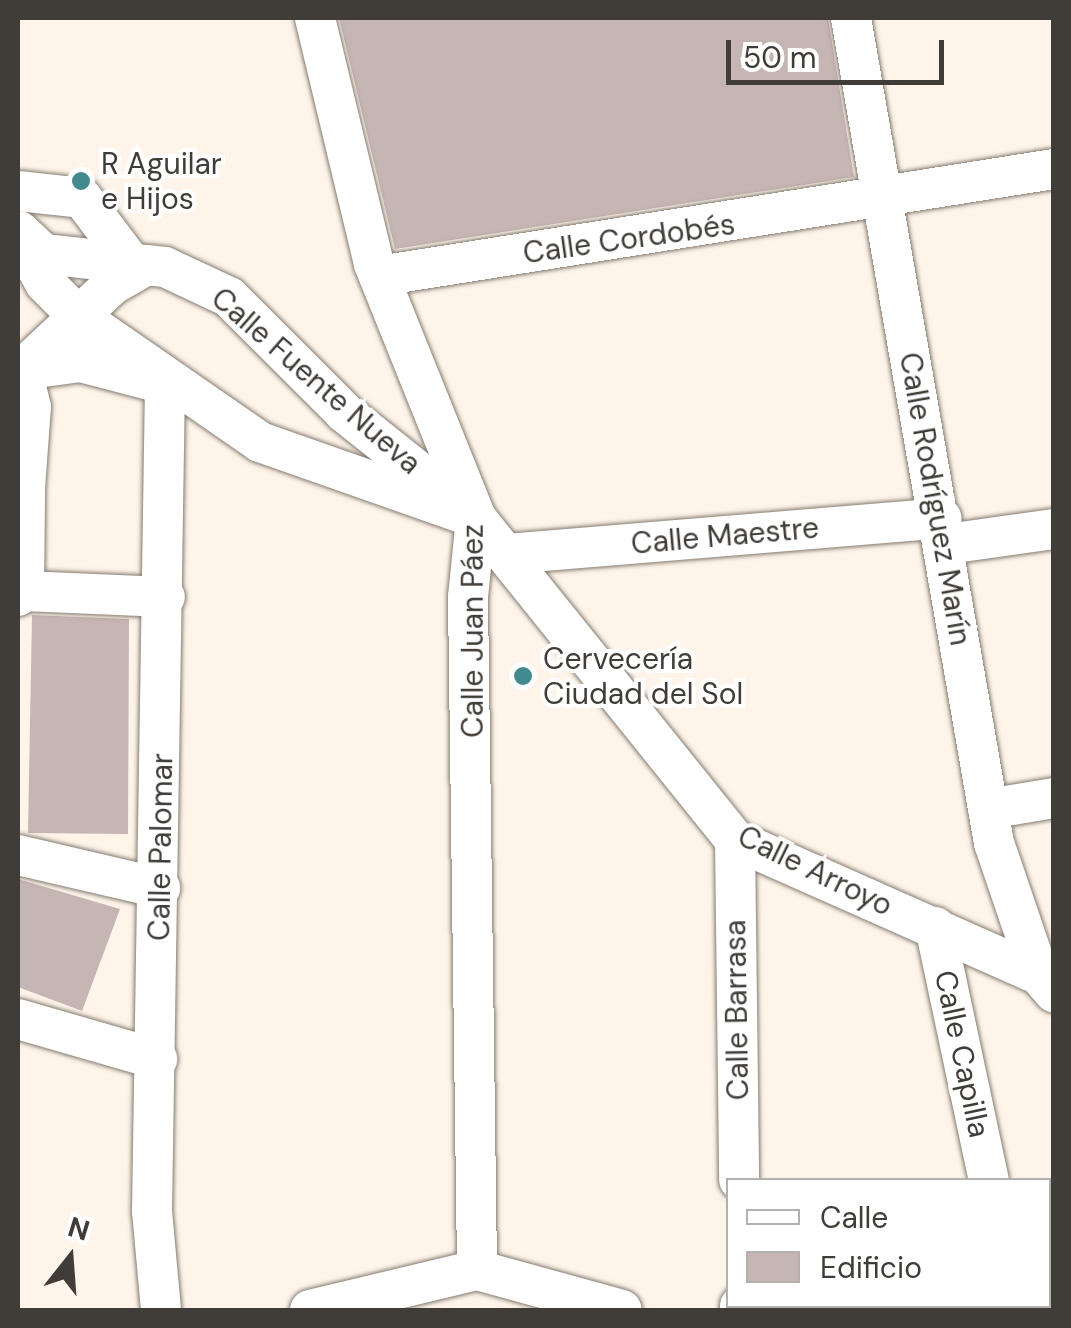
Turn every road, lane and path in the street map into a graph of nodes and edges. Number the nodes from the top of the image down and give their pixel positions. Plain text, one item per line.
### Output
1 (315, 18) edge
2 (851, 18) edge
3 (1054, 169) edge
4 (18, 192) edge
5 (879, 202) junction
6 (18, 232) edge
7 (139, 264) junction
8 (378, 276) junction
9 (78, 316) junction
10 (20, 372) edge
11 (165, 384) junction
12 (21, 490) edge
13 (476, 518) junction
14 (1054, 529) edge
15 (945, 531) junction
16 (507, 554) junction
17 (21, 594) edge
18 (165, 597) junction
19 (1054, 798) edge
20 (988, 809) junction
21 (735, 840) junction
22 (18, 854) edge
23 (160, 888) junction
24 (935, 927) junction
25 (1046, 983) edge
26 (18, 1018) edge
27 (157, 1059) junction
28 (739, 1178) edge
29 (989, 1178) edge
30 (478, 1270) junction
31 (161, 1310) edge
32 (310, 1310) edge
33 (622, 1310) edge

1 - 8 street, Calle Juan Páez
2 - 5 street, Calle Rodríguez Marín
3 - 5 street, Calle Cordobés
4 - 7 street
5 - 8 street, Calle Cordobés
5 - 15 street, Calle Rodríguez Marín
6 - 7 street, Calle Fuente Nueva
6 - 9 street
7 - 9 street
7 - 13 street, Calle Fuente Nueva
8 - 13 street, Calle Juan Páez
9 - 10 street
9 - 11 street
10 - 11 street
10 - 12 street
11 - 13 street
11 - 18 street, Calle Palomar
12 - 17 street
13 - 16 street, Calle Arroyo
13 - 30 street, Calle Juan Páez
14 - 15 street, Calle Maestre
15 - 16 street, Calle Maestre
15 - 20 street, Calle Rodríguez Marín
16 - 21 street, Calle Arroyo
17 - 18 street
18 - 23 street, Calle Palomar
19 - 20 street
20 - 25 street, Calle Rodríguez Marín
21 - 24 street, Calle Arroyo
21 - 28 street, Calle Barrasa
22 - 23 street
23 - 27 street, Calle Palomar
24 - 25 street, Calle Arroyo
24 - 29 street, Calle Capilla
26 - 27 street
27 - 31 street, Calle Palomar
30 - 32 street
30 - 33 street

